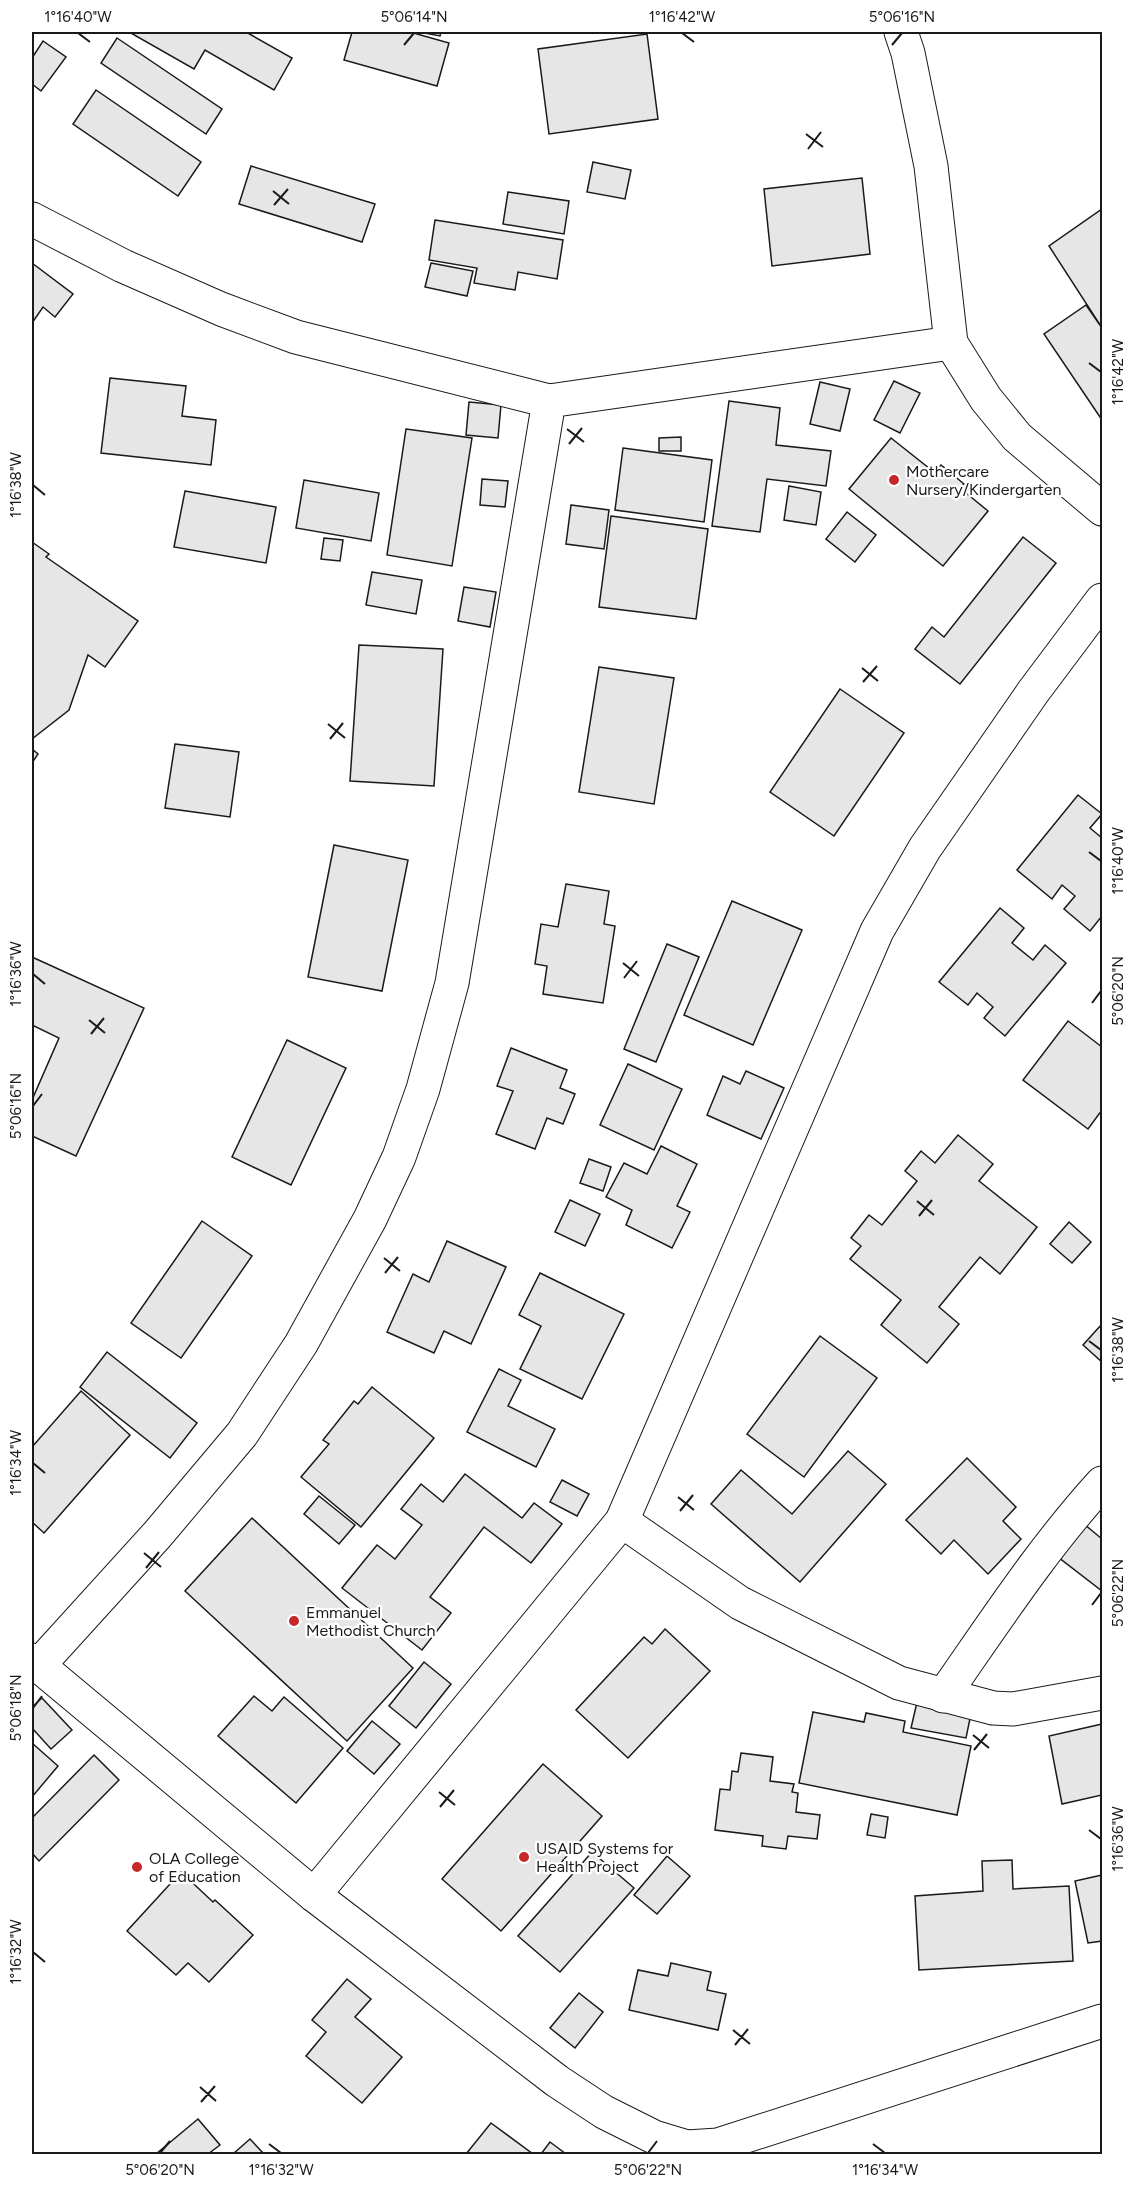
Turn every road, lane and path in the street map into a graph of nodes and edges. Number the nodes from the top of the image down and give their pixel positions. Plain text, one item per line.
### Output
1 (901, 32) edge
2 (32, 219) edge
3 (951, 343) junction
4 (549, 401) junction
5 (1102, 509) edge
6 (1102, 600) edge
7 (1102, 1483) edge
8 (622, 1521) junction
9 (35, 1663) edge
10 (1102, 1693) edge
11 (943, 1696) junction
12 (314, 1895) junction
13 (1102, 2021) edge

1 - 3 street
2 - 4 street
3 - 4 street
3 - 5 street
4 - 9 street
6 - 8 street
7 - 11 street
8 - 11 street
8 - 12 street
9 - 12 street
10 - 11 street
12 - 13 street

